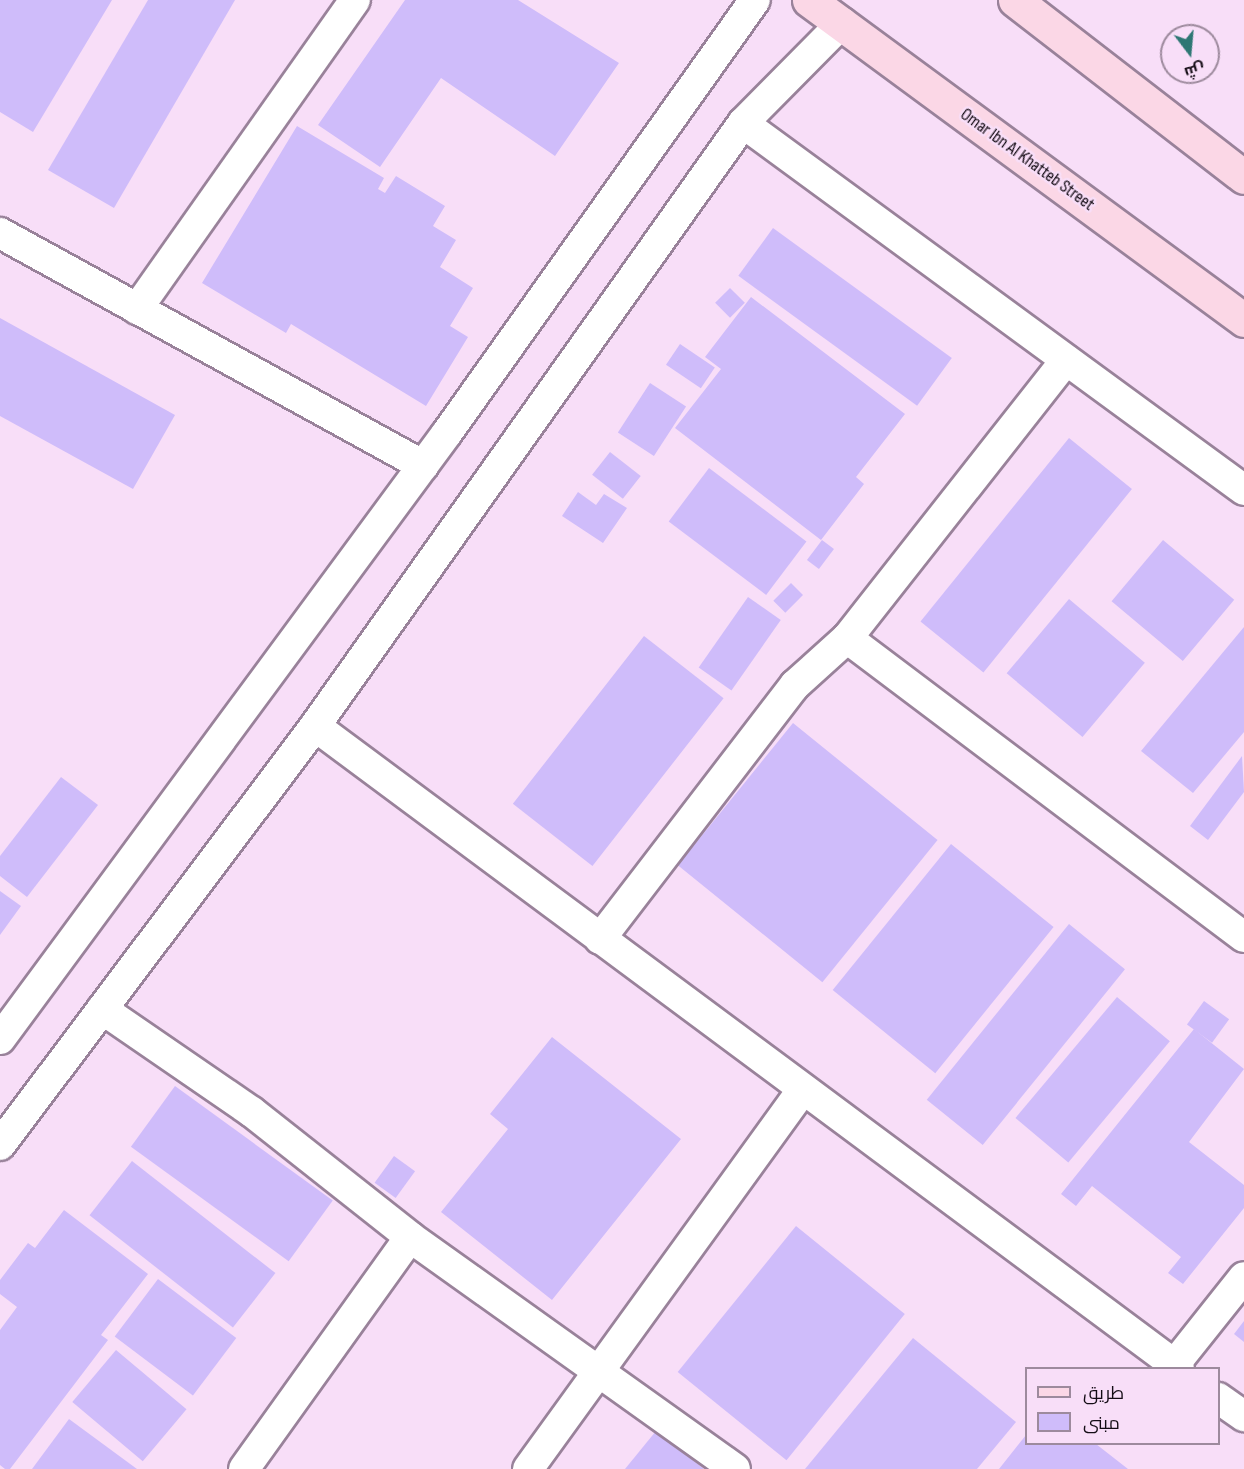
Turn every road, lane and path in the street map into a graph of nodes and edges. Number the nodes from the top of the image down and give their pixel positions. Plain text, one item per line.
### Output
1 (355, 0) edge
2 (755, 0) edge
3 (809, 0) edge
4 (1014, 0) edge
5 (842, 23) junction
6 (743, 123) junction
7 (1244, 177) edge
8 (0, 233) edge
9 (137, 309) junction
10 (1244, 320) edge
11 (1066, 360) junction
12 (423, 466) junction
13 (1244, 490) edge
14 (847, 638) junction
15 (315, 726) junction
16 (1244, 937) edge
17 (600, 939) junction
18 (102, 1009) junction
19 (0, 1039) edge
20 (803, 1089) junction
21 (0, 1145) edge
22 (410, 1237) junction
23 (1244, 1277) edge
24 (1177, 1367) edge
25 (598, 1372) junction
26 (1220, 1399) edge
27 (1244, 1416) edge
28 (244, 1469) edge
29 (528, 1469) edge
30 (735, 1469) edge

1 - 9 street
2 - 12 street
3 - 5 main road, Omar Ibn Al Khatteb Street
4 - 7 main road
5 - 6 street
5 - 10 main road, Omar Ibn Al Khatteb Street
6 - 11 street
6 - 15 street
8 - 9 street
9 - 12 street
11 - 13 street
11 - 14 street
12 - 19 street
14 - 16 street
14 - 17 street
15 - 17 street
15 - 18 street
17 - 20 street
18 - 21 street
18 - 22 street
20 - 24 street
20 - 25 street
22 - 25 street
22 - 28 street
23 - 24 street
25 - 29 street
25 - 30 street
26 - 27 street

